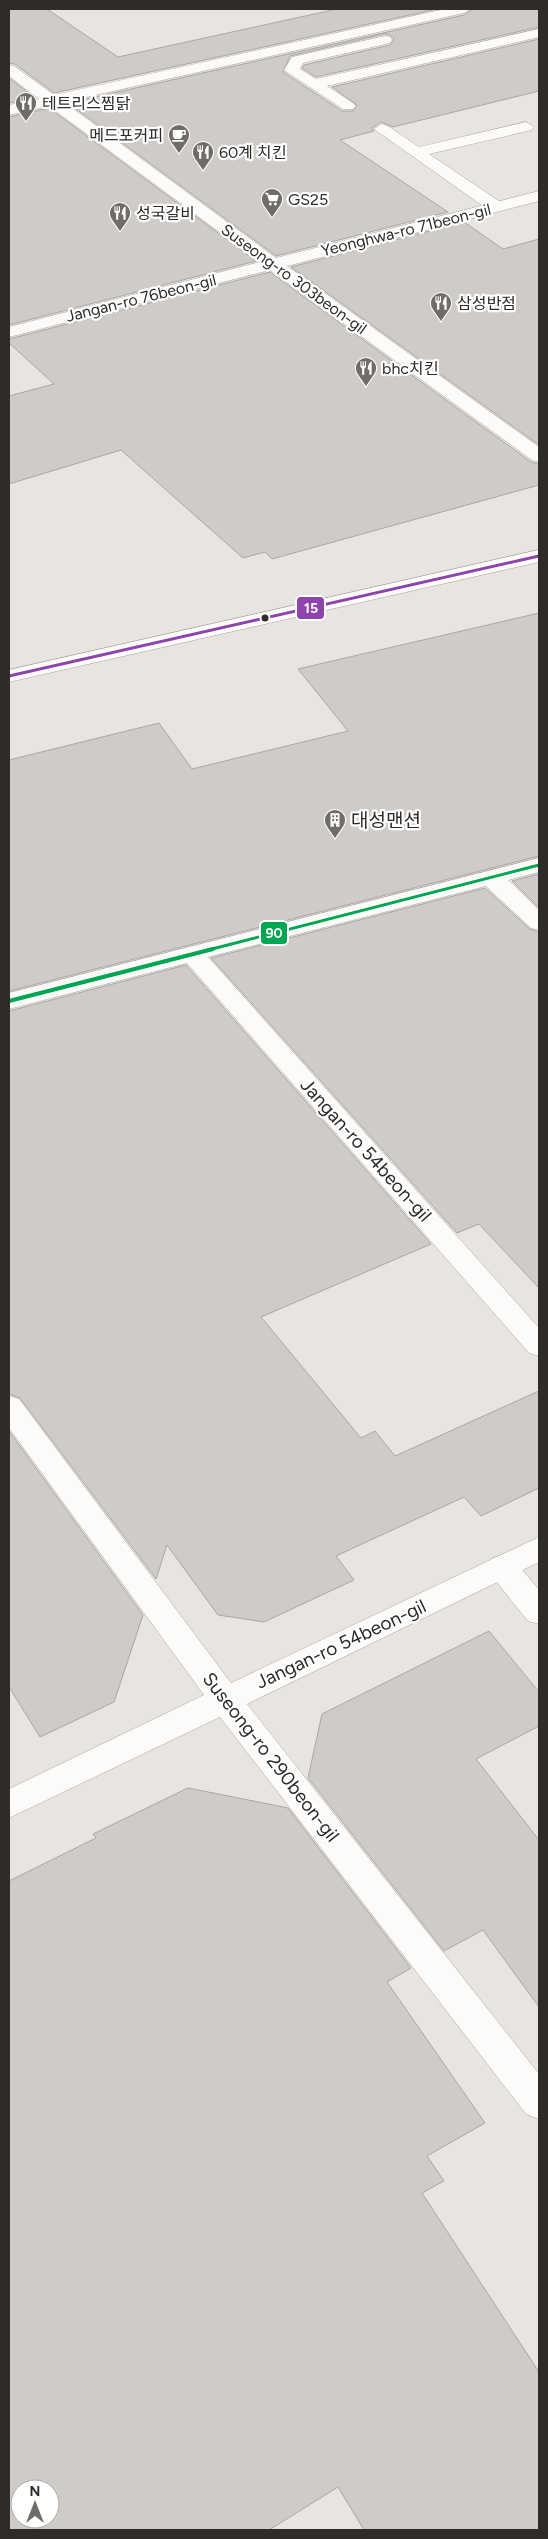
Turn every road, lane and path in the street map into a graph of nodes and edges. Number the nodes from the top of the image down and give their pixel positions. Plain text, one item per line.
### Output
1 (464, 9) edge
2 (539, 33) edge
3 (385, 40) dead end
4 (9, 69) edge
5 (314, 84) junction
6 (51, 100) junction
7 (348, 106) dead end
8 (9, 110) edge
9 (526, 127) dead end
10 (382, 129) dead end
11 (417, 152) junction
12 (539, 196) edge
13 (496, 207) junction
14 (273, 264) junction
15 (9, 332) edge
16 (539, 456) edge
17 (539, 556) edge
18 (9, 676) edge
19 (539, 865) edge
20 (491, 877) junction
21 (539, 923) edge
22 (192, 954) junction
23 (9, 1002) edge
24 (539, 1346) edge
25 (9, 1407) edge
26 (539, 1549) edge
27 (502, 1567) junction
28 (539, 1612) edge
29 (226, 1699) junction
30 (9, 1804) edge
31 (539, 2102) edge

1 - 6 street
2 - 5 street
3 - 5 street
4 - 6 street, Suseong-ro 303beon-gil
5 - 7 street
6 - 8 street
6 - 14 street, Suseong-ro 303beon-gil
9 - 11 street
10 - 11 street
11 - 13 street
12 - 13 street, Yeonghwa-ro 71beon-gil
13 - 14 street, Yeonghwa-ro 71beon-gil
14 - 15 street, Jangan-ro 76beon-gil
14 - 16 street, Suseong-ro 303beon-gil
17 - 18 street
19 - 20 street
20 - 21 street
20 - 22 street
22 - 23 street
22 - 24 street, Jangan-ro 54beon-gil
25 - 29 street, Suseong-ro 290beon-gil
26 - 27 street, Jangan-ro 54beon-gil
27 - 28 street
27 - 29 street, Jangan-ro 54beon-gil
29 - 30 street, Jangan-ro 54beon-gil
29 - 31 street, Suseong-ro 290beon-gil

